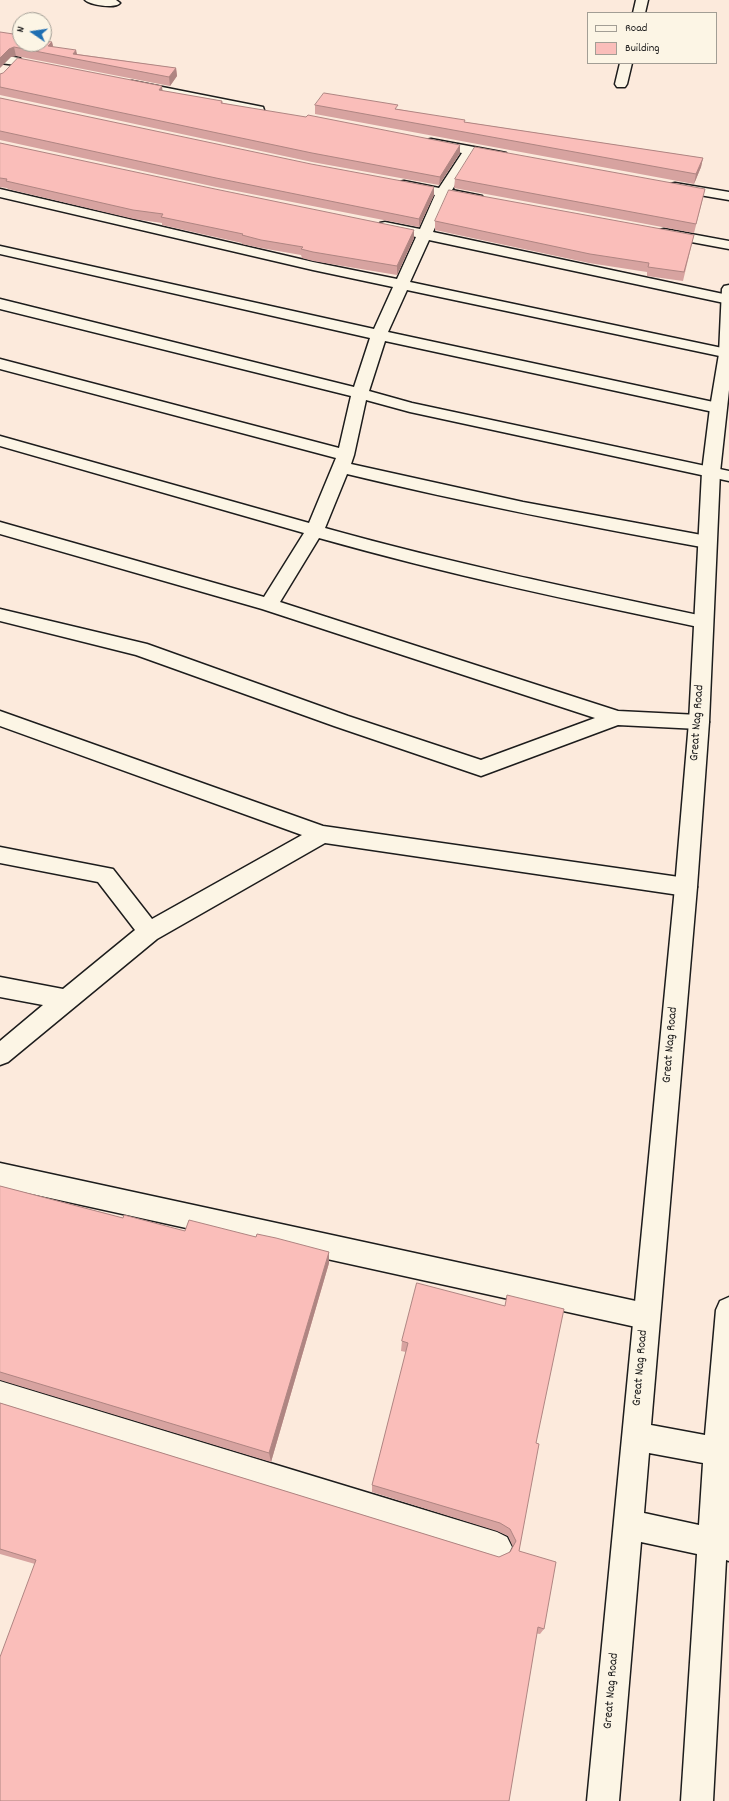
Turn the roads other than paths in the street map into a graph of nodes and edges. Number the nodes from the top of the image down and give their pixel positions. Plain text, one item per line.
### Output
1 (91, 0) edge
2 (642, 0) edge
3 (114, 4) dead end
4 (639, 12) edge
5 (0, 59) edge
6 (16, 62) junction
7 (626, 64) edge
8 (31, 65) edge
9 (5, 72) edge
10 (116, 82) edge
11 (621, 84) dead end
12 (271, 113) edge
13 (416, 140) edge
14 (470, 150) junction
15 (517, 159) edge
16 (389, 182) edge
17 (666, 185) edge
18 (0, 193) edge
19 (442, 193) junction
20 (729, 196) edge
21 (489, 201) edge
22 (369, 223) edge
23 (652, 231) edge
24 (423, 234) junction
25 (729, 245) edge
26 (0, 250) edge
27 (401, 284) junction
28 (729, 295) edge
29 (0, 304) edge
30 (379, 335) junction
31 (727, 354) junction
32 (0, 364) edge
33 (360, 393) junction
34 (718, 408) junction
35 (0, 441) edge
36 (343, 461) junction
37 (720, 474) edge
38 (0, 528) edge
39 (315, 530) junction
40 (707, 542) junction
41 (269, 605) junction
42 (0, 616) edge
43 (703, 622) junction
44 (0, 718) edge
45 (617, 718) junction
46 (699, 722) junction
47 (322, 834) junction
48 (0, 855) edge
49 (686, 887) junction
50 (149, 932) junction
51 (0, 987) edge
52 (67, 1000) junction
53 (0, 1055) edge
54 (0, 1174) edge
55 (729, 1310) edge
56 (645, 1316) junction
57 (0, 1395) edge
58 (635, 1436) junction
59 (723, 1452) edge
60 (627, 1524) junction
61 (721, 1544) edge
62 (497, 1547) dead end
63 (603, 1801) edge
64 (697, 1801) edge

1 - 3 street
2 - 4 street
5 - 6 street
6 - 8 street
6 - 9 street
7 - 11 street
10 - 12 street
13 - 14 street
14 - 15 street
14 - 19 street
16 - 19 street
17 - 20 street
18 - 27 street
19 - 21 street
19 - 24 street
22 - 24 street
23 - 25 street
24 - 27 street
24 - 28 street
26 - 30 street
27 - 30 street
27 - 31 street
28 - 31 street, Great Nag Road
29 - 33 street
30 - 33 street
30 - 34 street
31 - 34 street, Great Nag Road
32 - 36 street
33 - 36 street
33 - 37 street
34 - 37 street, Great Nag Road
35 - 39 street
36 - 39 street
36 - 40 street
37 - 40 street, Great Nag Road
38 - 41 street
39 - 41 street
39 - 43 street
40 - 43 street, Great Nag Road
41 - 45 street
42 - 45 street
43 - 46 street, Great Nag Road
44 - 47 street
45 - 46 street
46 - 49 street, Great Nag Road
47 - 49 street
47 - 50 street
48 - 50 street
49 - 56 street, Great Nag Road
50 - 52 street
51 - 52 street
52 - 53 street
54 - 56 street
55 - 59 street
56 - 58 street, Great Nag Road
57 - 62 street
58 - 59 street
58 - 60 street, Great Nag Road
59 - 61 street
60 - 61 street
60 - 63 street, Great Nag Road
61 - 64 street

